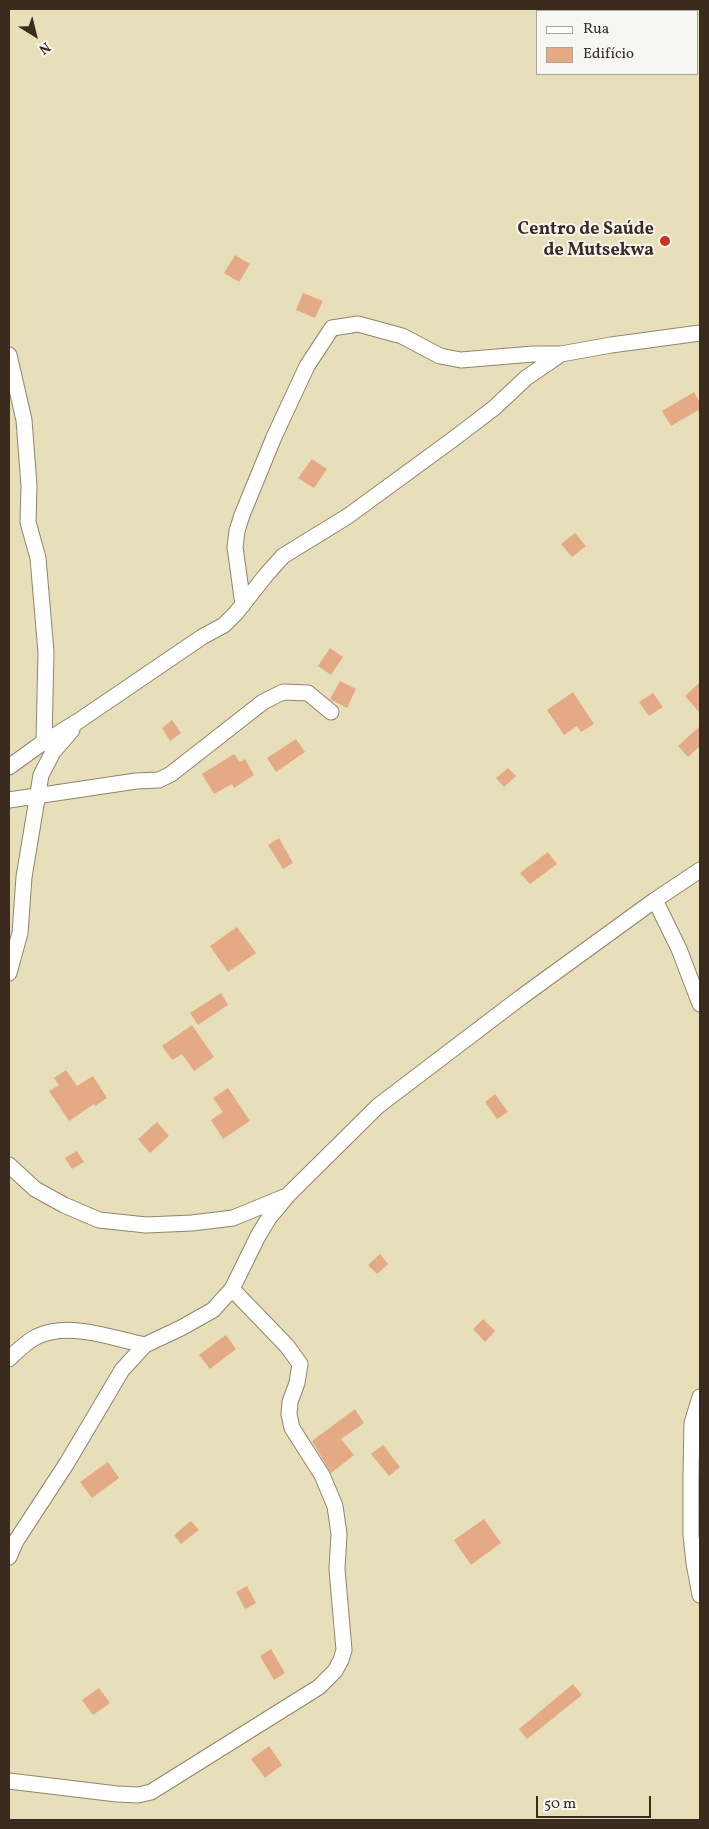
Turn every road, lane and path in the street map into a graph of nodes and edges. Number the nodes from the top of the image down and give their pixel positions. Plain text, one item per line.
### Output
1 (700, 334) edge
2 (561, 354) junction
3 (9, 355) edge
4 (243, 605) junction
5 (331, 712) dead end
6 (80, 720) junction
7 (44, 742) junction
8 (9, 767) edge
9 (38, 796) junction
10 (9, 800) edge
11 (700, 870) edge
12 (655, 900) junction
13 (9, 973) edge
14 (700, 1004) edge
15 (9, 1165) edge
16 (288, 1195) junction
17 (232, 1289) junction
18 (145, 1345) junction
19 (9, 1359) edge
20 (700, 1397) edge
21 (9, 1557) edge
22 (700, 1595) edge
23 (9, 1780) edge

1 - 2 street
2 - 4 street
2 - 4 street
3 - 7 street
4 - 6 street
5 - 9 street
6 - 7 street
6 - 9 street
7 - 8 street
9 - 10 street
9 - 13 street
11 - 12 street
12 - 14 street
12 - 16 street
15 - 16 street
16 - 17 street
17 - 18 street
17 - 23 street
18 - 19 street
18 - 21 street
20 - 22 street

